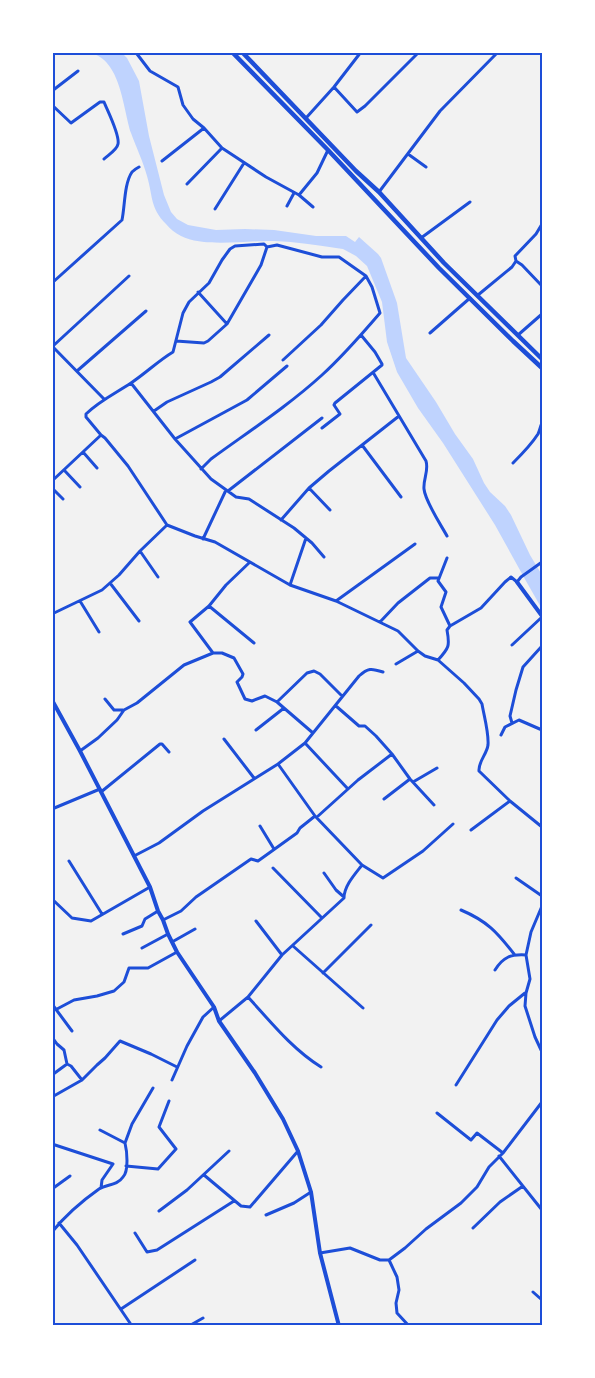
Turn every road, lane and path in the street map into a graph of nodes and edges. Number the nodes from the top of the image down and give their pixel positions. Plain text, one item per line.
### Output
1 (232, 52) edge
2 (242, 52) edge
3 (361, 52) edge
4 (419, 52) edge
5 (498, 52) edge
6 (136, 54) dead end
7 (78, 71) dead end
8 (334, 87) junction
9 (52, 91) edge
10 (52, 105) edge
11 (306, 118) junction
12 (204, 128) junction
13 (222, 148) junction
14 (328, 150) junction
15 (408, 154) junction
16 (104, 159) dead end
17 (162, 161) dead end
18 (244, 163) junction
19 (139, 167) dead end
20 (426, 167) dead end
21 (187, 184) dead end
22 (379, 192) junction
23 (294, 193) junction
24 (299, 195) junction
25 (470, 202) dead end
26 (286, 206) dead end
27 (313, 207) dead end
28 (215, 209) dead end
29 (542, 224) edge
30 (420, 238) junction
31 (267, 247) junction
32 (516, 261) junction
33 (129, 276) dead end
34 (366, 276) junction
35 (52, 283) edge
36 (542, 286) edge
37 (198, 292) junction
38 (478, 296) junction
39 (471, 298) junction
40 (146, 311) dead end
41 (542, 314) edge
42 (227, 324) junction
43 (430, 333) dead end
44 (269, 335) dead end
45 (361, 335) junction
46 (518, 336) junction
47 (176, 341) junction
48 (53, 346) edge
49 (542, 358) edge
50 (283, 360) dead end
51 (287, 366) dead end
52 (542, 368) edge
53 (77, 371) junction
54 (374, 374) dead end
55 (131, 383) junction
56 (104, 399) junction
57 (154, 410) junction
58 (400, 416) junction
59 (322, 418) dead end
60 (542, 423) edge
61 (322, 428) dead end
62 (101, 435) junction
63 (175, 439) junction
64 (362, 445) junction
65 (83, 452) junction
66 (513, 463) dead end
67 (97, 468) dead end
68 (201, 469) junction
69 (64, 470) junction
70 (52, 481) edge
71 (80, 487) dead end
72 (52, 488) edge
73 (309, 488) junction
74 (227, 490) junction
75 (401, 498) dead end
76 (63, 500) dead end
77 (330, 510) dead end
78 (281, 520) junction
79 (167, 525) junction
80 (448, 536) dead end
81 (306, 538) junction
82 (203, 539) junction
83 (415, 544) dead end
84 (140, 550) junction
85 (324, 557) dead end
86 (447, 558) dead end
87 (250, 562) junction
88 (541, 564) edge
89 (158, 577) dead end
90 (439, 578) junction
91 (517, 582) junction
92 (110, 583) junction
93 (290, 585) junction
94 (80, 601) junction
95 (336, 601) junction
96 (209, 606) junction
97 (52, 614) edge
98 (542, 617) edge
99 (138, 621) dead end
100 (380, 622) junction
101 (450, 626) junction
102 (99, 632) dead end
103 (254, 643) dead end
104 (512, 645) dead end
105 (542, 646) edge
106 (418, 651) junction
107 (213, 653) junction
108 (438, 660) junction
109 (396, 664) dead end
110 (383, 672) dead end
111 (342, 696) junction
112 (105, 699) dead end
113 (52, 700) edge
114 (277, 702) junction
115 (54, 706) edge
116 (336, 706) junction
117 (284, 708) junction
118 (124, 710) junction
119 (512, 723) junction
120 (256, 730) dead end
121 (542, 730) edge
122 (313, 733) junction
123 (501, 735) dead end
124 (224, 739) dead end
125 (305, 743) junction
126 (80, 751) junction
127 (169, 752) dead end
128 (392, 754) junction
129 (278, 764) junction
130 (438, 768) dead end
131 (254, 778) junction
132 (411, 780) junction
133 (348, 789) junction
134 (101, 791) junction
135 (384, 799) dead end
136 (510, 801) junction
137 (434, 804) dead end
138 (52, 809) edge
139 (316, 817) junction
140 (453, 824) dead end
141 (260, 826) dead end
142 (542, 827) edge
143 (471, 830) dead end
144 (274, 849) junction
145 (134, 856) junction
146 (69, 861) dead end
147 (362, 865) junction
148 (274, 868) dead end
149 (324, 874) dead end
150 (516, 878) dead end
151 (150, 888) junction
152 (542, 896) edge
153 (344, 898) junction
154 (52, 899) edge
155 (542, 906) edge
156 (461, 910) dead end
157 (158, 911) junction
158 (102, 914) junction
159 (322, 918) junction
160 (164, 920) junction
161 (256, 921) dead end
162 (370, 925) dead end
163 (195, 929) dead end
164 (123, 934) dead end
165 (168, 934) junction
166 (172, 942) junction
167 (293, 946) junction
168 (142, 948) dead end
169 (177, 952) junction
170 (514, 954) junction
171 (282, 955) junction
172 (526, 955) junction
173 (495, 970) dead end
174 (323, 973) junction
175 (526, 993) junction
176 (248, 997) junction
177 (52, 1004) edge
178 (214, 1008) junction
179 (363, 1008) dead end
180 (57, 1009) junction
181 (219, 1021) junction
182 (72, 1031) dead end
183 (52, 1037) edge
184 (542, 1052) edge
185 (67, 1064) junction
186 (321, 1067) dead end
187 (178, 1068) junction
188 (52, 1075) edge
189 (82, 1080) junction
190 (172, 1080) dead end
191 (456, 1085) dead end
192 (152, 1088) dead end
193 (52, 1096) edge
194 (169, 1101) dead end
195 (542, 1102) edge
196 (437, 1113) dead end
197 (100, 1130) dead end
198 (125, 1143) junction
199 (52, 1144) edge
200 (229, 1151) dead end
201 (298, 1151) junction
202 (503, 1153) junction
203 (499, 1156) junction
204 (126, 1166) junction
205 (204, 1175) junction
206 (70, 1176) dead end
207 (523, 1186) junction
208 (101, 1188) junction
209 (52, 1189) edge
210 (311, 1192) junction
211 (234, 1201) junction
212 (158, 1210) dead end
213 (542, 1210) edge
214 (266, 1215) dead end
215 (59, 1223) junction
216 (473, 1228) dead end
217 (52, 1232) edge
218 (135, 1233) dead end
219 (320, 1253) junction
220 (195, 1260) dead end
221 (389, 1260) junction
222 (533, 1292) dead end
223 (542, 1300) edge
224 (121, 1309) junction
225 (203, 1318) dead end
226 (132, 1326) edge
227 (189, 1326) edge
228 (339, 1326) edge
229 (409, 1326) edge

1 - 14 main road
2 - 11 main road
3 - 8 street
4 - 8 street
5 - 15 street
6 - 12 street
7 - 9 street
8 - 11 street
10 - 16 street
11 - 22 main road
12 - 13 street
12 - 17 street
13 - 18 street
13 - 21 street
14 - 24 street
14 - 39 main road
15 - 20 street
15 - 22 street
18 - 23 street
18 - 28 street
19 - 35 street
22 - 30 main road
23 - 24 street
23 - 26 street
24 - 27 street
25 - 30 street
29 - 32 street
30 - 38 main road
31 - 34 street
31 - 37 street
31 - 42 street
32 - 36 street
32 - 38 street
33 - 48 street
34 - 45 street
34 - 50 street
37 - 42 street
37 - 47 street
38 - 46 main road
39 - 43 street
39 - 52 main road
40 - 53 street
41 - 46 street
42 - 47 street
44 - 57 street
45 - 61 street
45 - 68 street
46 - 49 main road
47 - 55 street
48 - 53 street
51 - 63 street
53 - 56 street
54 - 58 street
55 - 56 street
55 - 57 street
56 - 62 street
57 - 63 street
58 - 64 street
58 - 80 street
59 - 74 street
60 - 66 street
62 - 65 street
62 - 79 street
63 - 68 street
64 - 73 street
64 - 75 street
65 - 67 street
65 - 69 street
68 - 74 street
69 - 70 street
69 - 71 street
72 - 76 street
73 - 77 street
73 - 78 street
74 - 78 street
74 - 82 street
78 - 81 street
79 - 82 street
79 - 84 street
81 - 85 street
81 - 93 street
82 - 87 street
83 - 95 street
84 - 89 street
84 - 92 street
86 - 90 street
87 - 93 street
87 - 96 street
88 - 91 street
90 - 100 street
90 - 101 street
91 - 98 street
91 - 101 street
92 - 94 street
92 - 99 street
93 - 95 street
94 - 97 street
94 - 102 street
95 - 100 street
96 - 103 street
96 - 107 street
98 - 104 street
100 - 106 street
101 - 108 street
105 - 119 street
106 - 108 street
106 - 109 street
107 - 114 street
107 - 118 street
108 - 136 street
110 - 111 street
111 - 114 street
111 - 116 street
112 - 118 street
113 - 115 street
114 - 117 street
115 - 126 street
116 - 122 street
116 - 128 street
117 - 120 street
117 - 122 street
118 - 126 street
119 - 121 street
119 - 123 street
122 - 125 street
124 - 131 street
125 - 129 street
125 - 133 street
126 - 134 street
127 - 134 street
128 - 132 street
128 - 133 street
129 - 131 street
129 - 139 street
130 - 132 street
131 - 145 street
132 - 135 street
132 - 137 street
133 - 139 street
134 - 138 street
134 - 145 street
136 - 142 street
136 - 143 street
139 - 144 street
139 - 147 street
140 - 147 street
141 - 144 street
144 - 160 street
145 - 151 street
146 - 158 street
147 - 153 street
148 - 159 street
149 - 153 street
150 - 152 street
151 - 157 street
151 - 158 street
153 - 159 street
154 - 158 street
155 - 172 street
156 - 170 street
157 - 160 street
157 - 164 street
159 - 167 street
160 - 165 street
161 - 171 street
162 - 174 street
163 - 166 street
165 - 166 street
165 - 168 street
166 - 169 street
167 - 171 street
167 - 174 street
169 - 178 street
169 - 180 street
170 - 172 street
170 - 173 street
171 - 176 street
172 - 175 street
174 - 179 street
175 - 184 street
175 - 191 street
176 - 181 street
176 - 186 street
177 - 180 street
178 - 181 street
178 - 187 street
180 - 182 street
181 - 201 street
183 - 185 street
185 - 188 street
185 - 189 street
187 - 189 street
187 - 190 street
189 - 193 street
192 - 198 street
194 - 204 street
195 - 202 street
196 - 202 street
197 - 198 street
198 - 204 street
199 - 208 street
200 - 205 street
201 - 210 street
201 - 211 street
202 - 203 street
203 - 207 street
203 - 221 street
204 - 208 street
205 - 211 street
205 - 212 street
206 - 209 street
207 - 213 street
207 - 216 street
208 - 215 street
210 - 214 street
210 - 219 street
211 - 218 street
215 - 217 street
215 - 224 street
219 - 221 street
219 - 228 street
220 - 224 street
221 - 229 street
222 - 223 street
224 - 226 street
225 - 227 street

